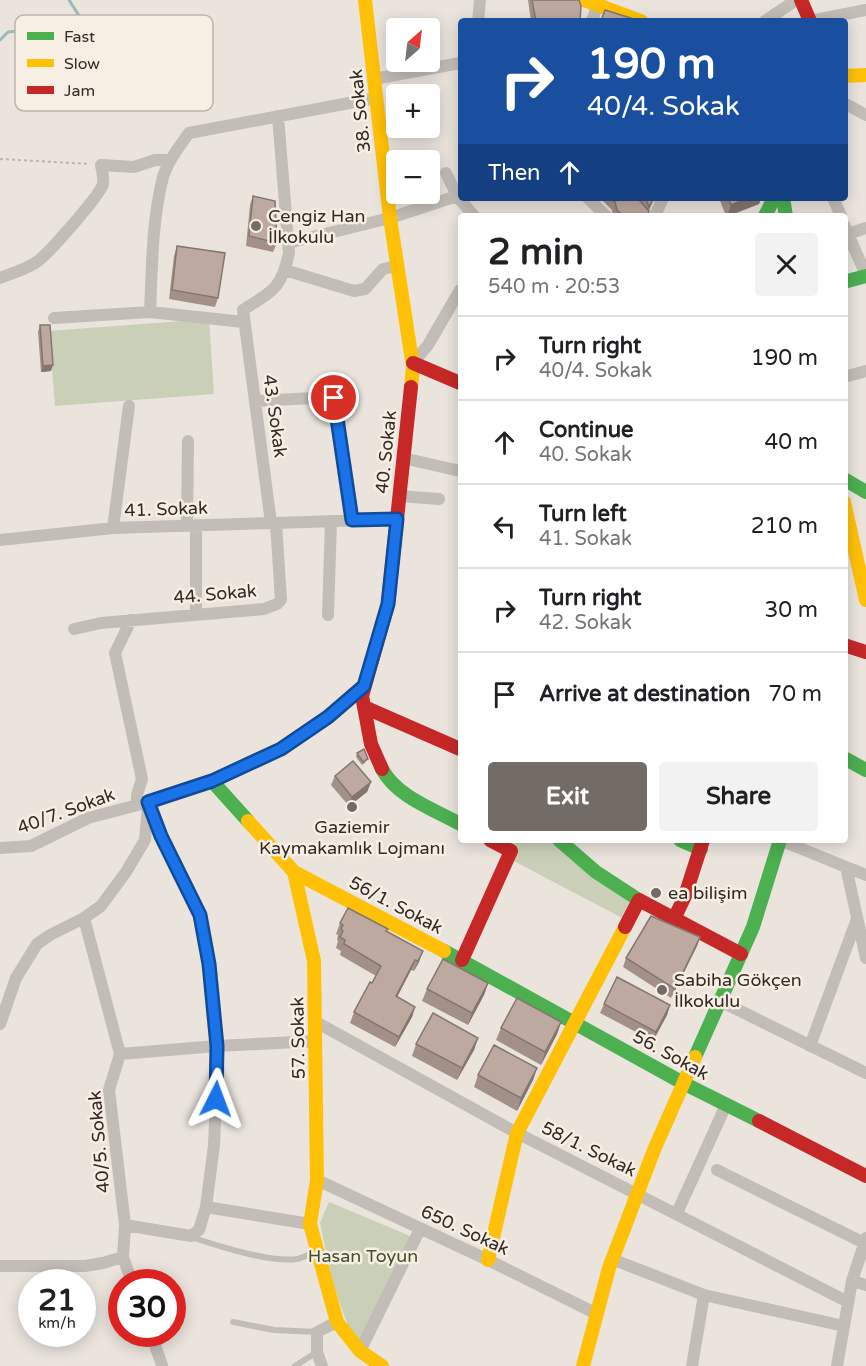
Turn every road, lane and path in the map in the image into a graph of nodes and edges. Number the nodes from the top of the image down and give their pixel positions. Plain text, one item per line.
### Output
1 (365, 0) edge
2 (480, 0) edge
3 (796, 0) edge
4 (801, 0) edge
5 (593, 2) edge
6 (866, 10) edge
7 (478, 18) edge
8 (592, 18) edge
9 (633, 18) edge
10 (769, 18) edge
11 (809, 18) edge
12 (825, 18) edge
13 (458, 63) edge
14 (866, 75) edge
15 (848, 76) edge
16 (374, 79) junction
17 (376, 98) junction
18 (848, 106) edge
19 (866, 115) edge
20 (278, 116) junction
21 (0, 159) edge
22 (171, 160) junction
23 (101, 165) junction
24 (446, 173) dead end
25 (458, 193) edge
26 (458, 195) edge
27 (591, 201) edge
28 (603, 213) edge
29 (390, 218) junction
30 (866, 228) edge
31 (848, 229) edge
32 (848, 234) edge
33 (288, 243) junction
34 (397, 266) junction
35 (285, 270) junction
36 (866, 275) edge
37 (0, 278) edge
38 (848, 281) edge
39 (458, 293) edge
40 (150, 312) junction
41 (243, 316) junction
42 (54, 318) dead end
43 (413, 363) junction
44 (866, 371) edge
45 (848, 375) edge
46 (458, 381) edge
47 (255, 401) junction
48 (129, 406) dead end
49 (188, 441) dead end
50 (403, 458) junction
51 (458, 470) edge
52 (848, 481) edge
53 (866, 492) edge
54 (399, 496) junction
55 (439, 499) dead end
56 (397, 519) junction
57 (352, 520) junction
58 (848, 520) edge
59 (331, 521) junction
60 (274, 523) junction
61 (191, 526) junction
62 (113, 528) junction
63 (0, 540) edge
64 (866, 600) edge
65 (196, 615) junction
66 (328, 615) dead end
67 (131, 620) junction
68 (74, 629) dead end
69 (848, 646) edge
70 (866, 652) edge
71 (364, 686) junction
72 (364, 707) junction
73 (458, 748) edge
74 (848, 760) edge
75 (866, 770) edge
76 (212, 781) junction
77 (143, 804) junction
78 (458, 823) edge
79 (562, 843) edge
80 (779, 843) edge
81 (787, 843) edge
82 (702, 844) edge
83 (513, 845) edge
84 (0, 848) edge
85 (846, 867) junction
86 (294, 872) junction
87 (866, 875) edge
88 (639, 900) junction
89 (84, 918) junction
90 (857, 918) junction
91 (674, 919) junction
92 (741, 954) junction
93 (866, 958) edge
94 (462, 960) junction
95 (720, 1001) junction
96 (316, 1022) junction
97 (576, 1023) junction
98 (0, 1024) edge
99 (316, 1041) junction
100 (217, 1046) junction
101 (810, 1046) junction
102 (120, 1054) junction
103 (866, 1073) edge
104 (683, 1083) junction
105 (726, 1105) junction
106 (517, 1133) junction
107 (717, 1170) dead end
108 (866, 1176) edge
109 (317, 1180) junction
110 (637, 1193) junction
111 (206, 1208) junction
112 (677, 1213) junction
113 (310, 1224) junction
114 (125, 1226) junction
115 (420, 1229) junction
116 (190, 1236) junction
117 (865, 1240) edge
118 (318, 1251) junction
119 (123, 1257) junction
120 (612, 1259) junction
121 (488, 1260) junction
122 (0, 1266) edge
123 (127, 1269) edge
124 (852, 1281) junction
125 (866, 1285) edge
126 (704, 1295) junction
127 (849, 1302) junction
128 (597, 1314) junction
129 (233, 1322) dead end
130 (337, 1322) junction
131 (844, 1326) junction
132 (317, 1332) junction
133 (156, 1347) edge
134 (360, 1351) junction
135 (317, 1352) junction
136 (162, 1365) edge
137 (295, 1366) edge
138 (322, 1366) edge
139 (382, 1366) edge
140 (583, 1366) edge
141 (692, 1366) edge
142 (837, 1366) edge

1 - 16 street, 38. Sokak
2 - 7 street
3 - 10 street
4 - 11 street
5 - 8 street
5 - 9 street
6 - 12 street
13 - 16 street
14 - 15 street
16 - 17 street, 38. Sokak
17 - 20 street
17 - 29 street, 38. Sokak
18 - 19 street
20 - 22 street
20 - 33 street
21 - 23 path
22 - 23 street
22 - 40 street
23 - 37 street
24 - 25 street
26 - 29 street
27 - 28 street
29 - 33 street
29 - 34 street, 40. Sokak
30 - 31 street
32 - 36 street
33 - 35 street
34 - 35 street
34 - 43 street, 40. Sokak
35 - 41 street
36 - 38 street
39 - 43 street
40 - 41 street
40 - 42 street
41 - 47 street, 43. Sokak
43 - 46 street
43 - 50 street, 40. Sokak
44 - 45 street
47 - 57 street
47 - 60 street, 43. Sokak
48 - 62 street, 41. Sokak
49 - 61 street
50 - 51 street
50 - 54 street, 40. Sokak
52 - 53 street
54 - 55 street
54 - 56 street, 40. Sokak
56 - 57 street, 41. Sokak
56 - 71 street, 40. Sokak
57 - 59 street, 41. Sokak
58 - 64 street
59 - 60 street, 41. Sokak
59 - 66 street
60 - 61 street, 41. Sokak
60 - 65 street, 44. Sokak
61 - 62 street, 41. Sokak
61 - 65 street
62 - 63 street
65 - 67 street, 44. Sokak
67 - 68 street, 44. Sokak
67 - 77 street
69 - 70 street
71 - 72 street, 40. Sokak
71 - 76 street
72 - 73 street
72 - 78 street, 40. Sokak
74 - 75 street
76 - 77 street, 40/7. Sokak
76 - 86 street, 56/1. Sokak
77 - 84 street, 40/7. Sokak
77 - 89 street
77 - 100 street
79 - 88 street
80 - 92 street
81 - 85 street
82 - 91 street
83 - 94 street
85 - 87 street
85 - 90 street
86 - 94 street, 56/1. Sokak
86 - 96 street, 57. Sokak
88 - 91 street
88 - 97 street
89 - 98 street
89 - 102 street
90 - 93 street
90 - 101 street
91 - 92 street
92 - 95 street
94 - 97 street, 56. Sokak
95 - 101 street
95 - 104 street
96 - 99 street, 57. Sokak
96 - 106 street, 58/1. Sokak
97 - 104 street, 56. Sokak
97 - 106 street
99 - 100 street
99 - 109 street, 57. Sokak
100 - 102 street
100 - 111 street
101 - 103 street
102 - 114 street, 40/5. Sokak
104 - 105 street, 56. Sokak
104 - 110 street
105 - 108 street, 56. Sokak
105 - 112 street
106 - 110 street, 58/1. Sokak
106 - 121 street
107 - 117 street
109 - 113 street, 57. Sokak
109 - 115 street, 650. Sokak
110 - 112 street, 58/1. Sokak
110 - 120 street
111 - 113 street
111 - 116 street
112 - 127 street, 58/1. Sokak
113 - 118 street
114 - 116 street
114 - 119 street, 40/5. Sokak
115 - 121 street, 650. Sokak
115 - 134 street
116 - 118 lane
117 - 124 street
118 - 130 street
119 - 122 street
119 - 123 street, 40/5. Sokak
120 - 126 street
120 - 128 street
121 - 128 street, 650. Sokak
124 - 125 street
124 - 127 street
126 - 131 street
126 - 141 street
127 - 131 street
128 - 140 street
129 - 132 lane
130 - 132 street
130 - 134 street
131 - 142 street
132 - 135 street
133 - 136 street
134 - 139 street
135 - 137 lane
135 - 138 street

